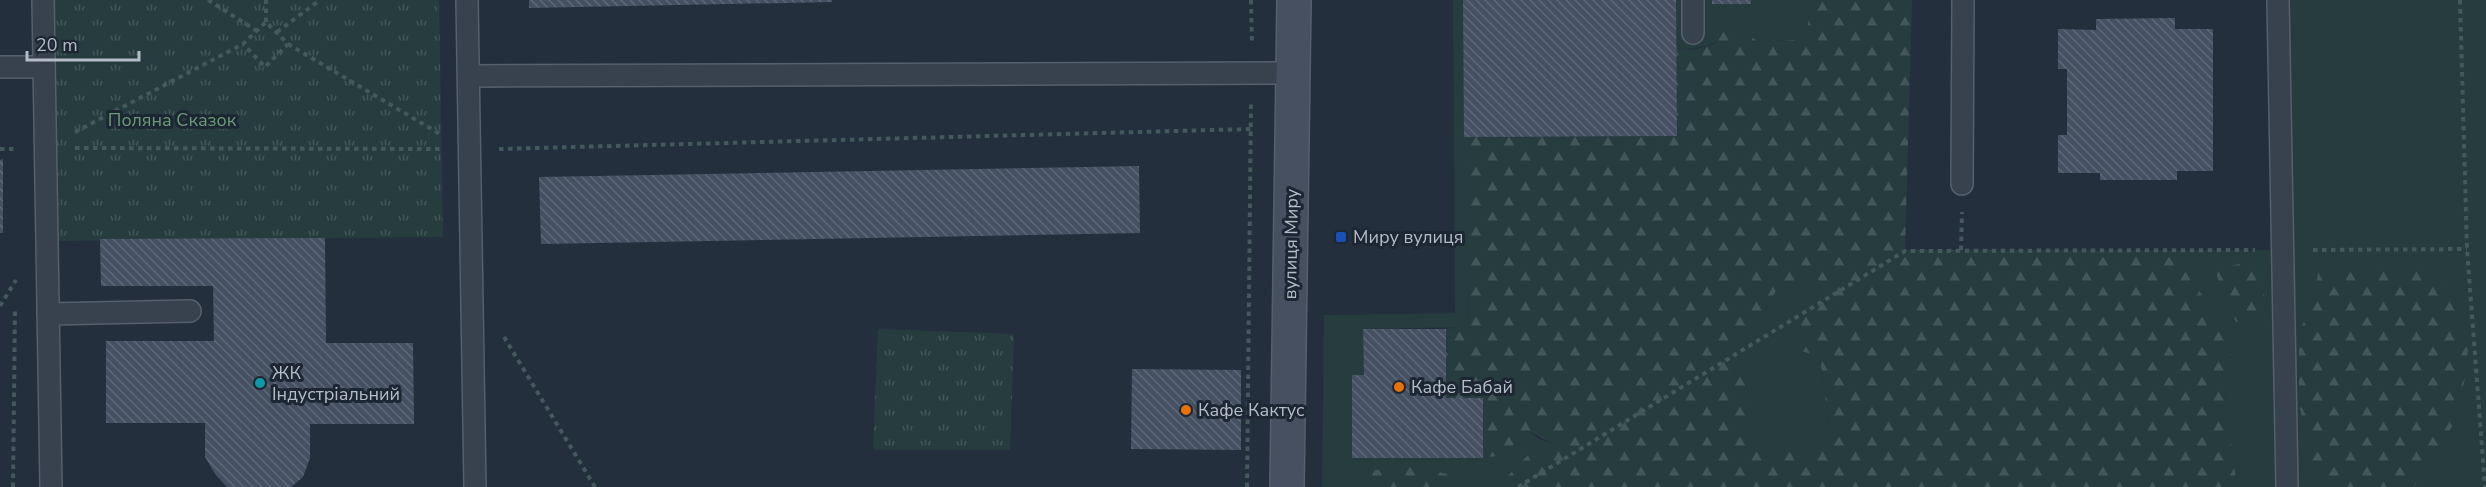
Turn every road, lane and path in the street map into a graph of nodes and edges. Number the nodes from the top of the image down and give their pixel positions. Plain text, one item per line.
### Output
1 (43, 0) edge
2 (208, 0) edge
3 (266, 0) edge
4 (320, 0) edge
5 (466, 0) edge
6 (1251, 0) edge
7 (1294, 0) edge
8 (1693, 0) edge
9 (1963, 0) edge
10 (2278, 0) edge
11 (2460, 0) edge
12 (266, 22) junction
13 (257, 31) junction
14 (276, 32) junction
15 (1694, 33) dead end
16 (243, 44) junction
17 (288, 44) junction
18 (0, 67) edge
19 (44, 67) junction
20 (1252, 73) junction
21 (1294, 73) junction
22 (469, 76) junction
23 (1251, 129) junction
24 (45, 148) junction
25 (469, 150) junction
26 (1962, 184) joint
27 (2467, 249) junction
28 (1962, 250) junction
29 (2283, 250) junction
30 (16, 280) dead end
31 (0, 306) edge
32 (190, 311) dead end
33 (48, 314) junction
34 (502, 334) dead end
35 (51, 487) edge
36 (475, 487) edge
37 (595, 487) edge
38 (1247, 487) edge
39 (1287, 487) edge
40 (1518, 487) edge
41 (2287, 487) edge
42 (2485, 487) edge

1 - 19 lane
2 - 13 path
3 - 12 path
4 - 14 path
5 - 22 lane
6 - 20 path
7 - 21 street, вулиця Миру
8 - 15 lane
9 - 26 lane
10 - 29 lane
11 - 27 path
12 - 13 path
12 - 14 path
13 - 16 path
14 - 17 path
16 - 17 path
16 - 24 path
17 - 25 path
18 - 19 lane
19 - 24 lane
20 - 21 lane
20 - 22 lane
20 - 23 path
21 - 39 street, вулиця Миру
22 - 25 lane
23 - 25 path
23 - 38 path
24 - 25 path
24 - 33 lane
25 - 36 lane
26 - 28 path
27 - 29 path
27 - 42 path
28 - 29 path
28 - 40 path
29 - 41 lane
30 - 31 path
32 - 33 lane
33 - 35 lane
34 - 37 path

